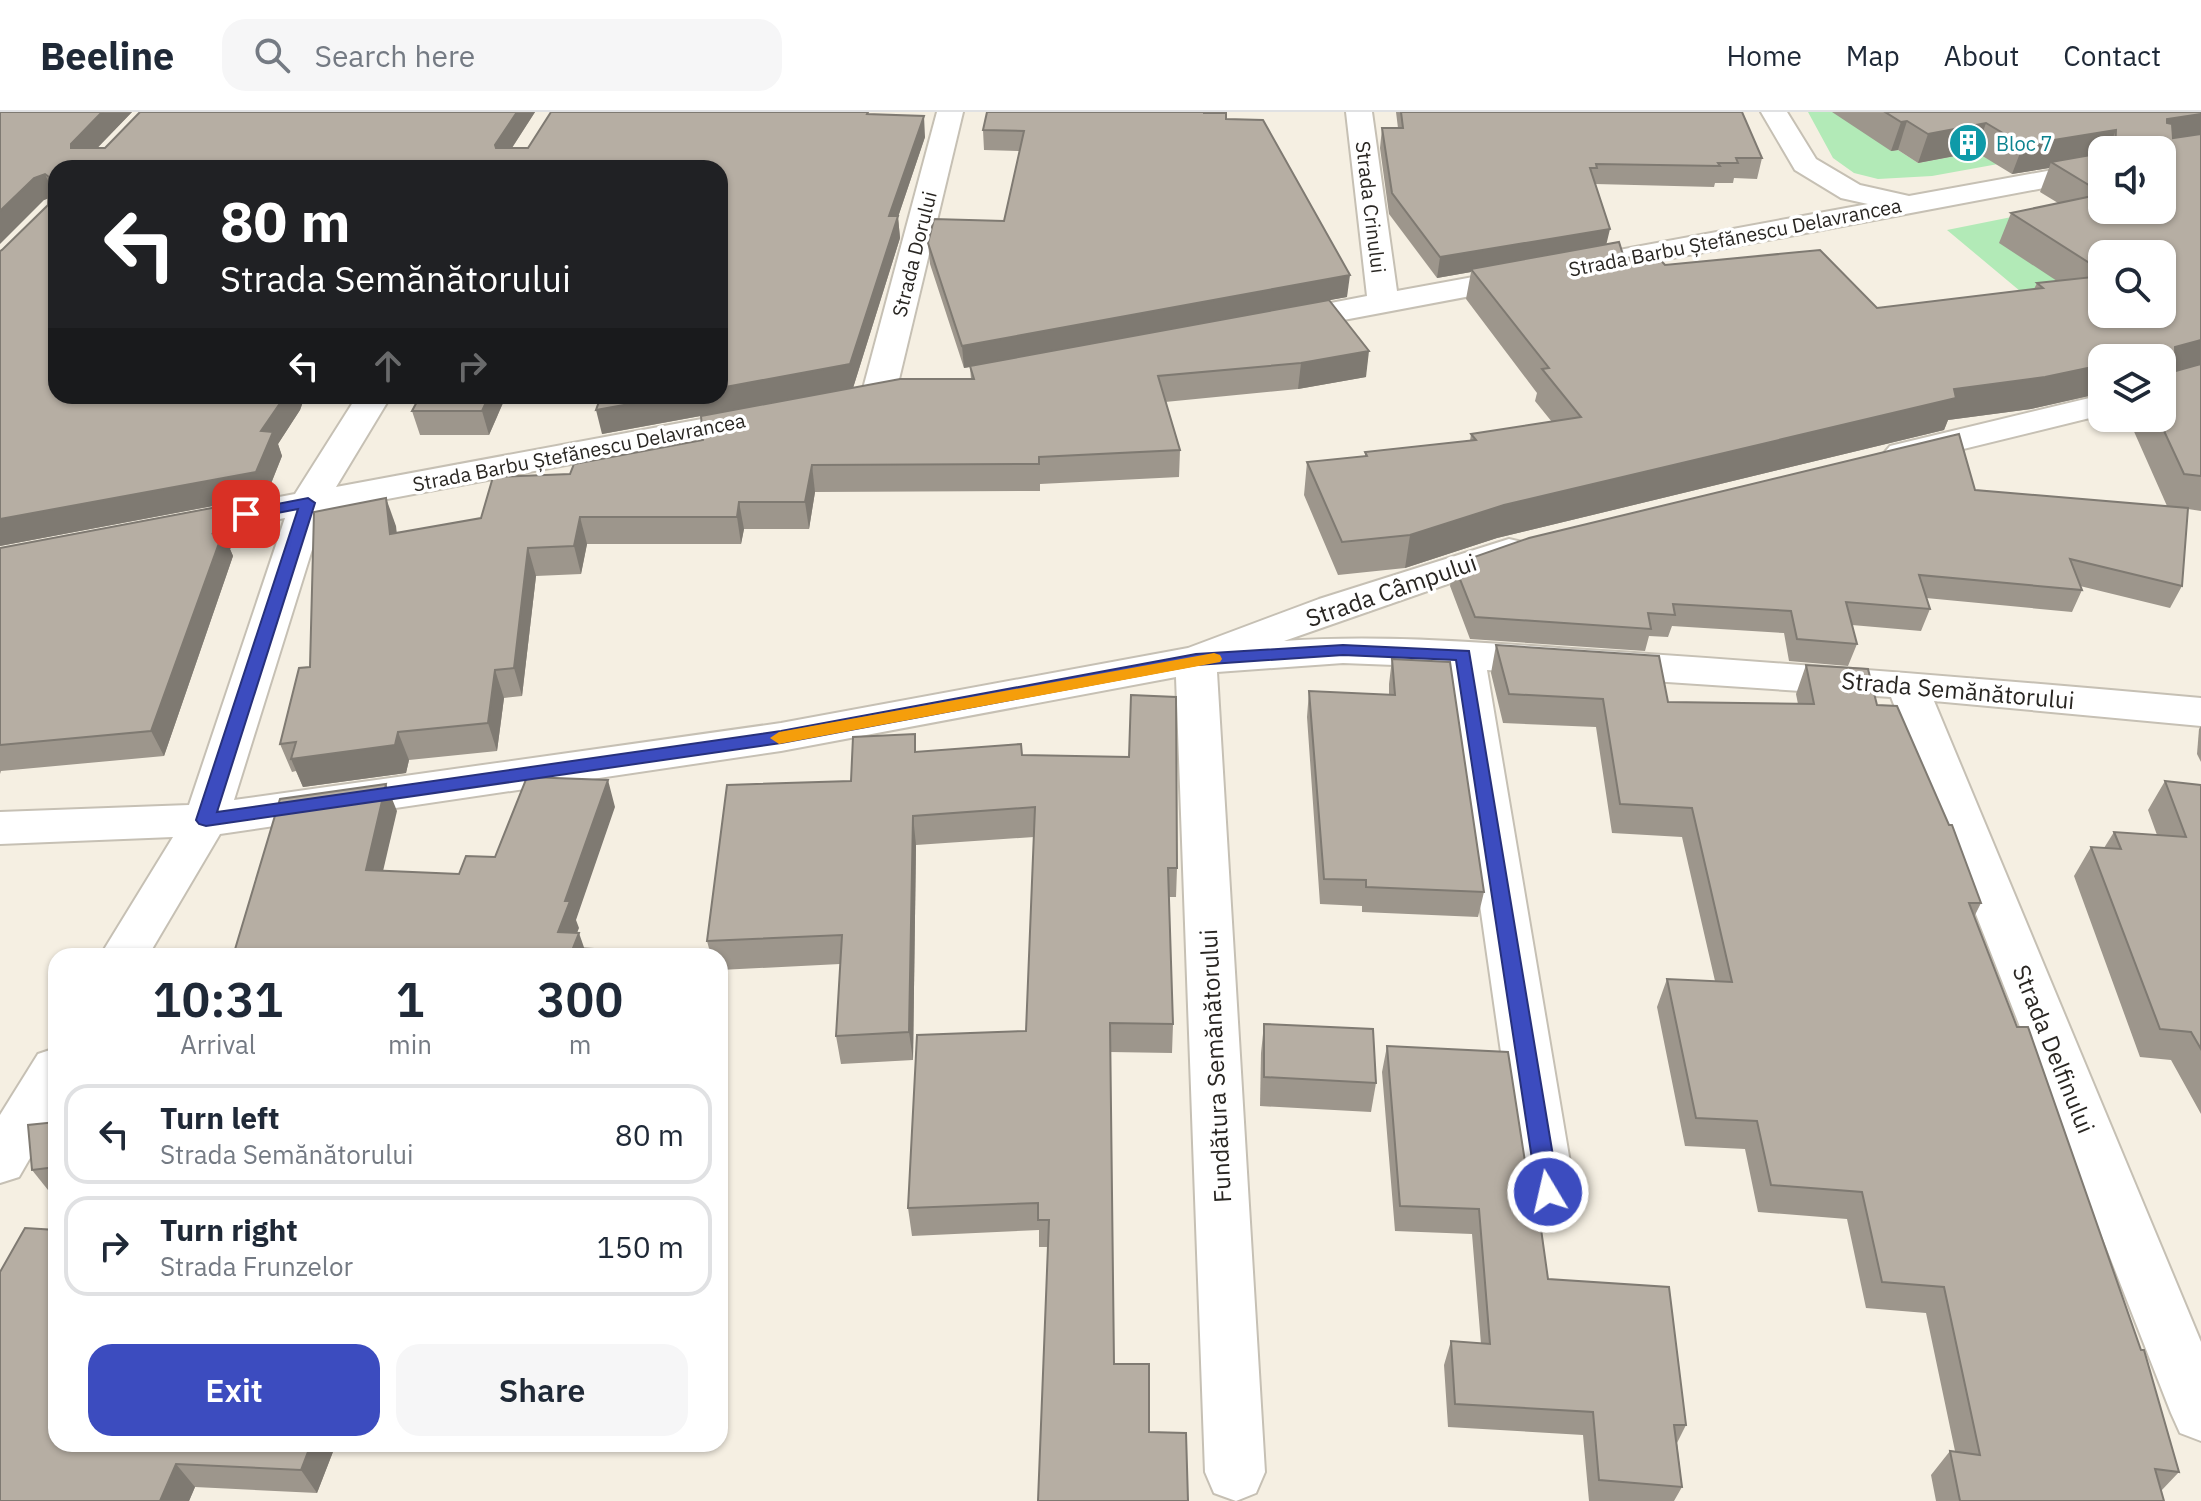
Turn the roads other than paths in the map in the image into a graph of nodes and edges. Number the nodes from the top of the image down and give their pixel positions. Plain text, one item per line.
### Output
1 (950, 112) edge
2 (1359, 112) edge
3 (1775, 113) edge
4 (1745, 114) edge
5 (2088, 172) edge
6 (1913, 204) junction
7 (1383, 302) junction
8 (1245, 328) edge
9 (878, 396) edge
10 (369, 404) edge
11 (2088, 408) edge
12 (785, 414) edge
13 (1875, 460) edge
14 (308, 503) junction
15 (154, 531) edge
16 (1542, 542) edge
17 (1464, 655) junction
18 (1196, 660) junction
19 (1907, 685) junction
20 (2201, 712) edge
21 (206, 820) junction
22 (0, 828) edge
23 (129, 948) edge
24 (48, 1081) edge
25 (0, 1161) edge
26 (1548, 1192) dead end
27 (2201, 1413) edge
28 (1235, 1472) dead end

1 - 9 street, Strada Dorului
2 - 7 street, Strada Crinului
3 - 4 street
3 - 6 street
5 - 6 street, Strada Barbu Ștefănescu Delavrancea
6 - 7 street, Strada Barbu Ștefănescu Delavrancea
7 - 8 street, Strada Barbu Ștefănescu Delavrancea
10 - 14 street
11 - 13 street
12 - 14 street, Strada Barbu Ștefănescu Delavrancea
14 - 15 street, Strada Barbu Ștefănescu Delavrancea
14 - 21 street
16 - 18 street, Strada Câmpului
17 - 18 street, Strada Semănătorului
17 - 19 street, Strada Semănătorului
17 - 26 street
18 - 21 street, Strada Semănătorului
18 - 28 street, Fundătura Semănătorului
19 - 20 street, Strada Semănătorului
19 - 27 street, Strada Delfinului
21 - 22 street, Strada Semănătorului
21 - 23 street
24 - 25 street

